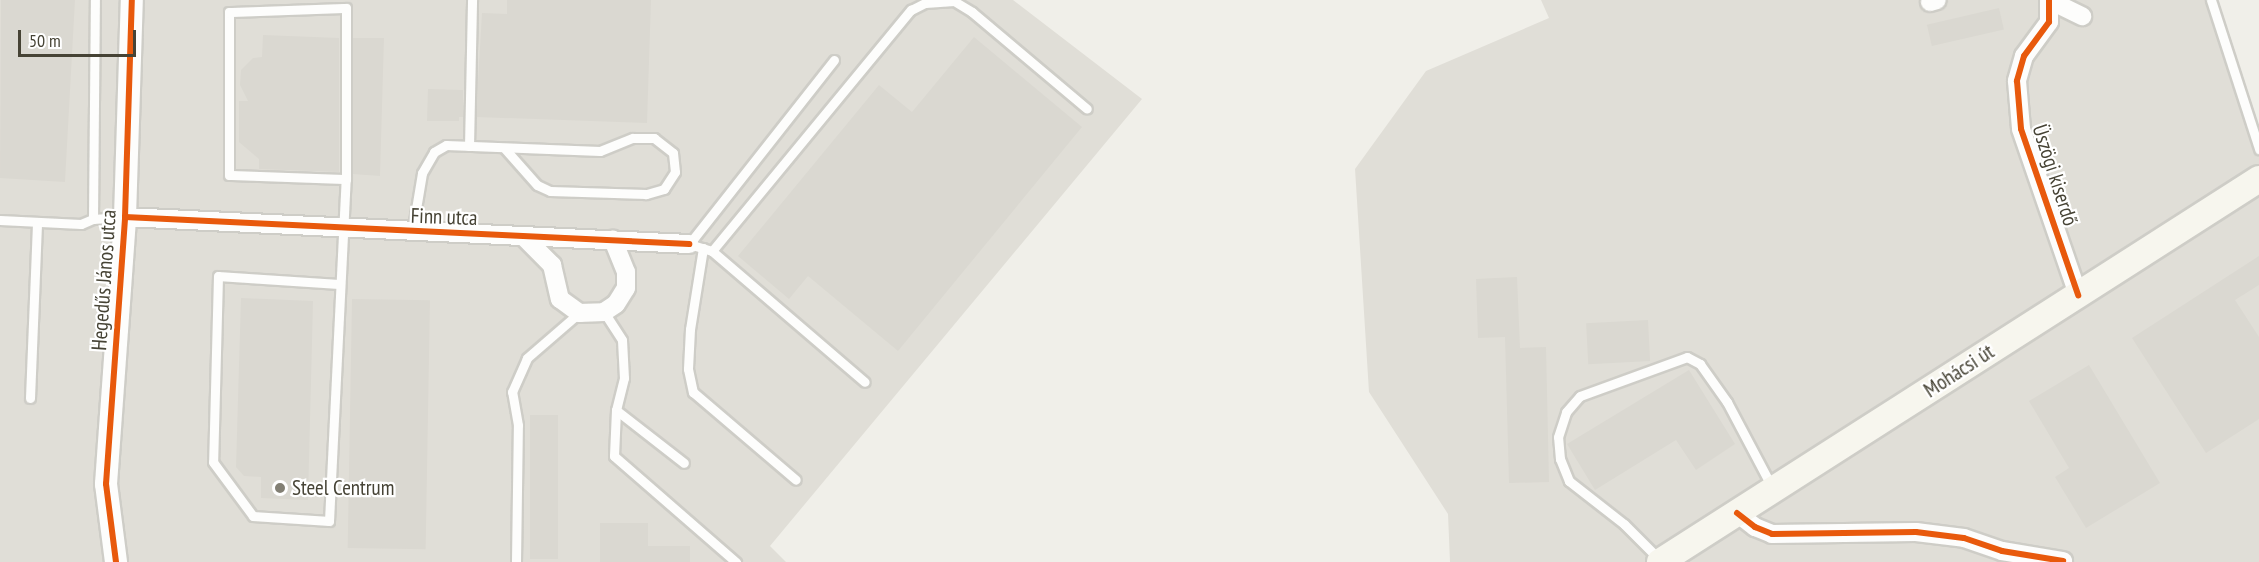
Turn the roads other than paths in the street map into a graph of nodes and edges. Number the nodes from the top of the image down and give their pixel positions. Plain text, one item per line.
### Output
1 (95, 0) edge
2 (132, 0) edge
3 (472, 0) edge
4 (2049, 0) edge
5 (2211, 0) edge
6 (2082, 16) dead end
7 (834, 60) dead end
8 (1087, 109) dead end
9 (469, 146) junction
10 (505, 149) junction
11 (2259, 149) edge
12 (346, 179) junction
13 (2259, 179) edge
14 (125, 217) junction
15 (93, 219) junction
16 (0, 220) edge
17 (37, 222) junction
18 (343, 230) junction
19 (412, 232) junction
20 (524, 237) junction
21 (612, 240) junction
22 (702, 248) junction
23 (338, 284) junction
24 (2078, 295) junction
25 (579, 312) junction
26 (604, 312) junction
27 (865, 382) dead end
28 (30, 398) dead end
29 (616, 410) junction
30 (684, 463) dead end
31 (796, 480) dead end
32 (1773, 489) junction
33 (1737, 513) junction
34 (2063, 561) edge
35 (116, 562) edge
36 (516, 562) edge
37 (736, 562) edge
38 (1660, 562) edge

1 - 15 lane
2 - 14 street, Hegedűs János utca
3 - 9 lane
4 - 6 street
4 - 24 street, Üszögi kiserdő
5 - 11 lane
7 - 22 lane
8 - 22 lane
9 - 10 lane
9 - 19 lane
10 - 10 lane
12 - 12 lane
12 - 18 lane
13 - 24 main road, Mohácsi út
14 - 15 lane
14 - 18 street, Finn utca
14 - 35 street, Hegedűs János utca
15 - 17 lane
16 - 17 lane
17 - 28 lane
18 - 19 street, Finn utca
18 - 23 lane
19 - 20 street, Finn utca
20 - 21 street, Finn utca
20 - 25 street
21 - 22 street, Finn utca
21 - 26 street
22 - 27 lane
22 - 31 lane
23 - 23 lane
24 - 32 main road, Mohácsi út
25 - 26 street
25 - 36 lane
26 - 29 lane
29 - 30 lane
29 - 37 lane
32 - 33 main road, Mohácsi út
32 - 38 lane
33 - 34 street
33 - 38 main road, Mohácsi út

